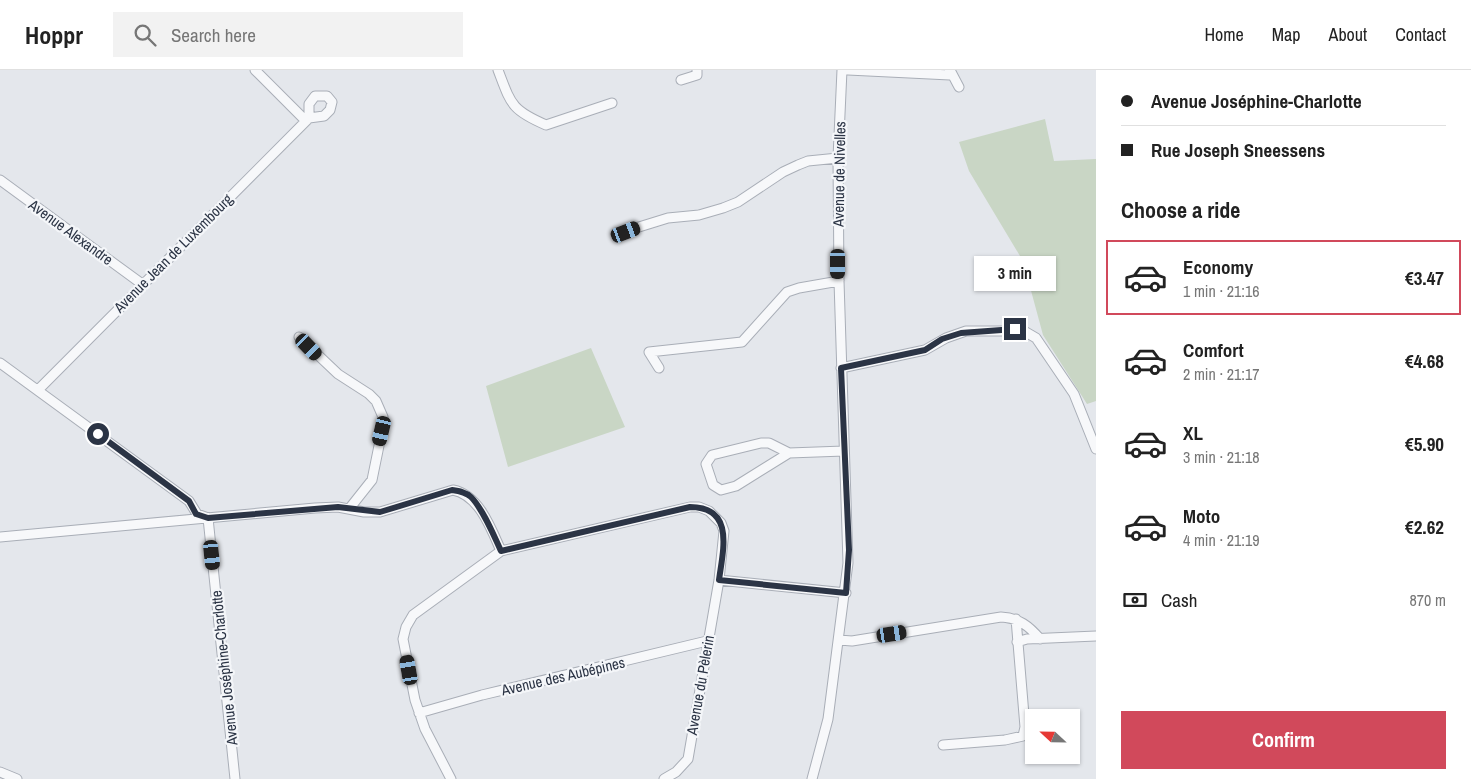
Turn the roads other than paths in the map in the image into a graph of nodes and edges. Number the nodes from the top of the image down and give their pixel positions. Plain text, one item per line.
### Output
1 (255, 70) edge
2 (498, 70) edge
3 (698, 70) edge
4 (842, 70) edge
5 (848, 70) edge
6 (950, 73) edge
7 (681, 80) dead end
8 (958, 87) dead end
9 (612, 103) dead end
10 (838, 158) junction
11 (0, 180) edge
12 (626, 232) dead end
13 (839, 281) junction
14 (142, 284) junction
15 (299, 337) dead end
16 (0, 363) edge
17 (659, 368) dead end
18 (841, 368) junction
19 (38, 390) junction
20 (1096, 449) edge
21 (844, 451) junction
22 (789, 453) junction
23 (349, 509) junction
24 (208, 518) junction
25 (0, 537) edge
26 (501, 551) junction
27 (719, 580) junction
28 (846, 593) junction
29 (1016, 619) junction
30 (1096, 636) edge
31 (1040, 639) junction
32 (839, 640) junction
33 (707, 641) junction
34 (1017, 642) junction
35 (419, 713) junction
36 (943, 745) dead end
37 (0, 772) edge
38 (17, 779) edge
39 (235, 779) edge
40 (451, 779) edge
41 (664, 779) edge
42 (812, 779) edge

1 - 14 street, Avenue Jean de Luxembourg
2 - 9 street
3 - 7 street
4 - 10 street, Avenue de Nivelles
5 - 6 street
6 - 8 street
10 - 12 street
10 - 13 street, Avenue de Nivelles
11 - 14 street, Avenue Alexandre
13 - 17 street
13 - 18 street, Avenue de Nivelles
14 - 19 street, Avenue Jean de Luxembourg
15 - 23 street
16 - 19 street
18 - 20 street
18 - 21 street, Avenue de Nivelles
19 - 24 street
21 - 22 street
21 - 28 street, Avenue de Nivelles
22 - 22 street
23 - 24 street
23 - 26 street
24 - 25 street
24 - 39 street, Avenue Joséphine-Charlotte
26 - 27 street, Avenue du Pèlerin
26 - 35 street
27 - 28 street
27 - 33 street, Avenue du Pèlerin
28 - 32 street, Avenue de Nivelles
29 - 31 street
29 - 32 street
29 - 34 street
30 - 31 street
31 - 34 street
32 - 42 street, Avenue de Nivelles
33 - 35 street, Avenue des Aubépines
33 - 41 street, Avenue du Pèlerin
34 - 36 street
35 - 40 street
37 - 38 street

